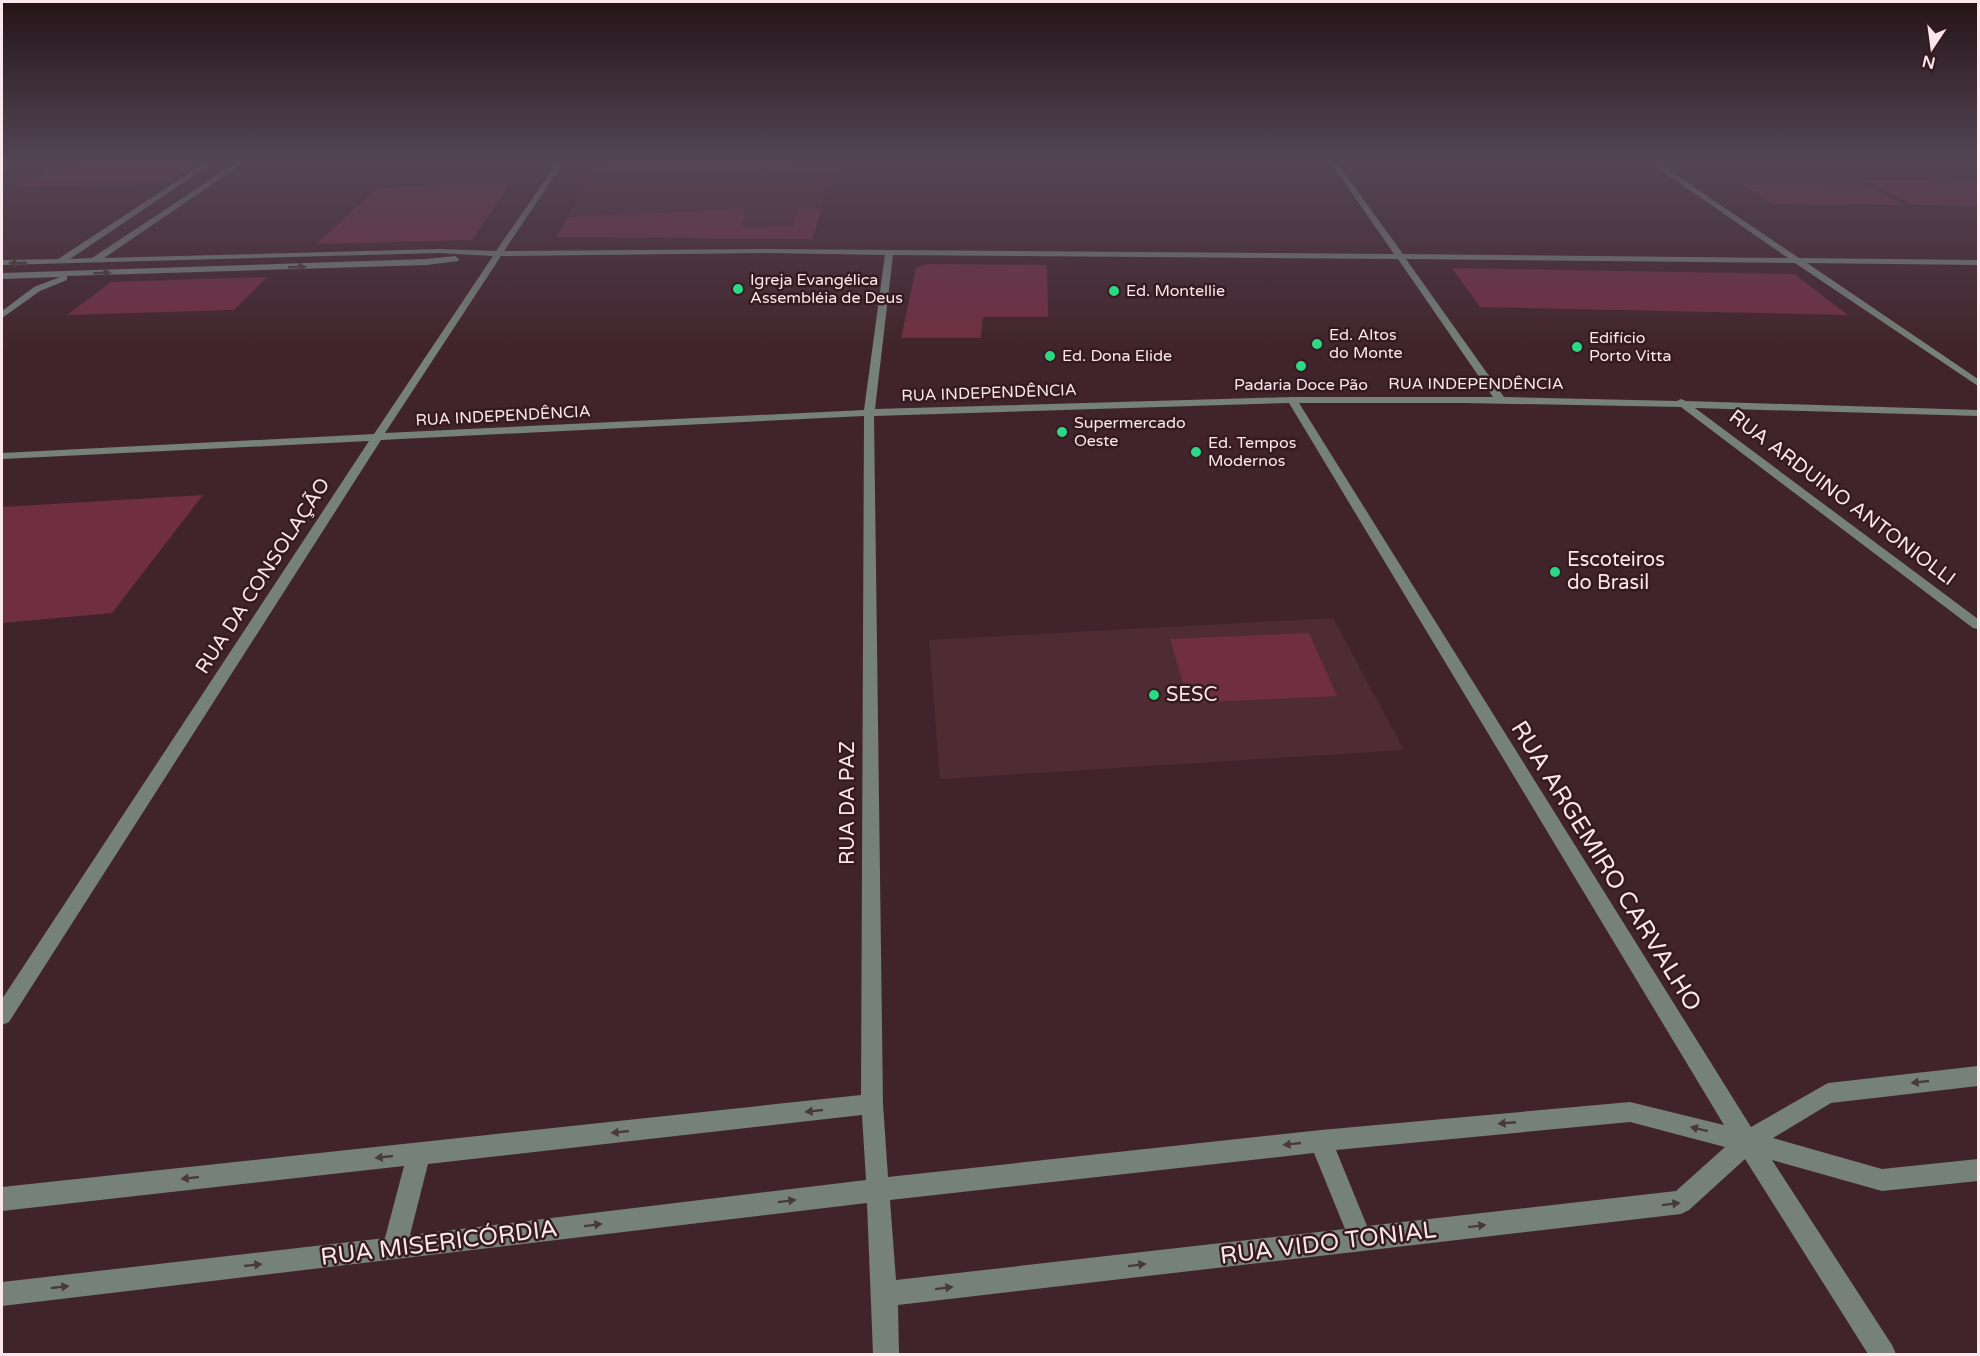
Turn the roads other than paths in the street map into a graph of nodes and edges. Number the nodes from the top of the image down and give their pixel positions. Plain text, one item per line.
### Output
1 (116, 223) edge
2 (150, 223) edge
3 (518, 223) edge
4 (1377, 223) edge
5 (1742, 223) edge
6 (889, 252) junction
7 (497, 254) junction
8 (271, 256) junction
9 (1402, 258) junction
10 (95, 260) junction
11 (60, 261) junction
12 (1799, 262) junction
13 (1978, 262) edge
14 (2, 263) edge
15 (257, 268) junction
16 (73, 274) junction
17 (43, 275) junction
18 (2, 276) edge
19 (37, 289) junction
20 (2, 315) edge
21 (1978, 382) edge
22 (1292, 400) junction
23 (1501, 400) junction
24 (1681, 402) junction
25 (1978, 412) edge
26 (868, 413) junction
27 (375, 439) junction
28 (2, 456) edge
29 (1978, 625) edge
30 (2, 1016) edge
31 (1978, 1076) edge
32 (872, 1104) junction
33 (1321, 1141) junction
34 (1747, 1142) junction
35 (419, 1154) junction
36 (1978, 1170) edge
37 (877, 1190) junction
38 (2, 1198) edge
39 (1361, 1240) junction
40 (394, 1250) junction
41 (2, 1294) edge
42 (885, 1294) junction
43 (886, 1354) edge
44 (1883, 1354) edge

1 - 11 street
2 - 10 street
3 - 7 street, RUA DA CONSOLAÇÃO
4 - 9 street
5 - 12 street
6 - 7 street
6 - 9 street
6 - 26 street, RUA DA PAZ
7 - 8 street
15 -> 7 street
7 - 27 street, RUA DA CONSOLAÇÃO
8 - 10 street
8 - 15 street
9 - 12 street
9 - 23 street
10 - 11 street
10 - 16 street
11 -> 14 street
11 - 17 street
12 - 13 street
12 - 21 street
16 -> 15 street
16 - 17 street
16 - 19 street
17 - 18 street
17 - 19 street
19 - 20 street
22 - 23 street, RUA INDEPENDÊNCIA
22 - 26 street, RUA INDEPENDÊNCIA
22 - 34 street, RUA ARGEMIRO CARVALHO
23 - 24 street, RUA INDEPENDÊNCIA
24 - 25 street, RUA INDEPENDÊNCIA
24 - 29 street, RUA ARDUINO ANTONIOLLI
26 - 27 street, RUA INDEPENDÊNCIA
26 - 32 street, RUA DA PAZ
27 - 28 street, RUA INDEPENDÊNCIA
27 - 30 street, RUA DA CONSOLAÇÃO
31 -> 34 street, RUA VIDO TONIAL
32 -> 35 street
32 - 37 street, RUA DA PAZ
34 -> 33 street
33 -> 37 street
33 - 39 street
34 - 36 street
39 -> 34 street, RUA VIDO TONIAL
34 - 44 street, RUA ARGEMIRO CARVALHO
35 -> 38 street
35 - 40 street
40 -> 37 street, RUA MISERICÓRDIA
37 - 42 street, RUA DA PAZ
42 -> 39 street, RUA VIDO TONIAL
41 -> 40 street, RUA MISERICÓRDIA
42 - 43 street, RUA DA PAZ

